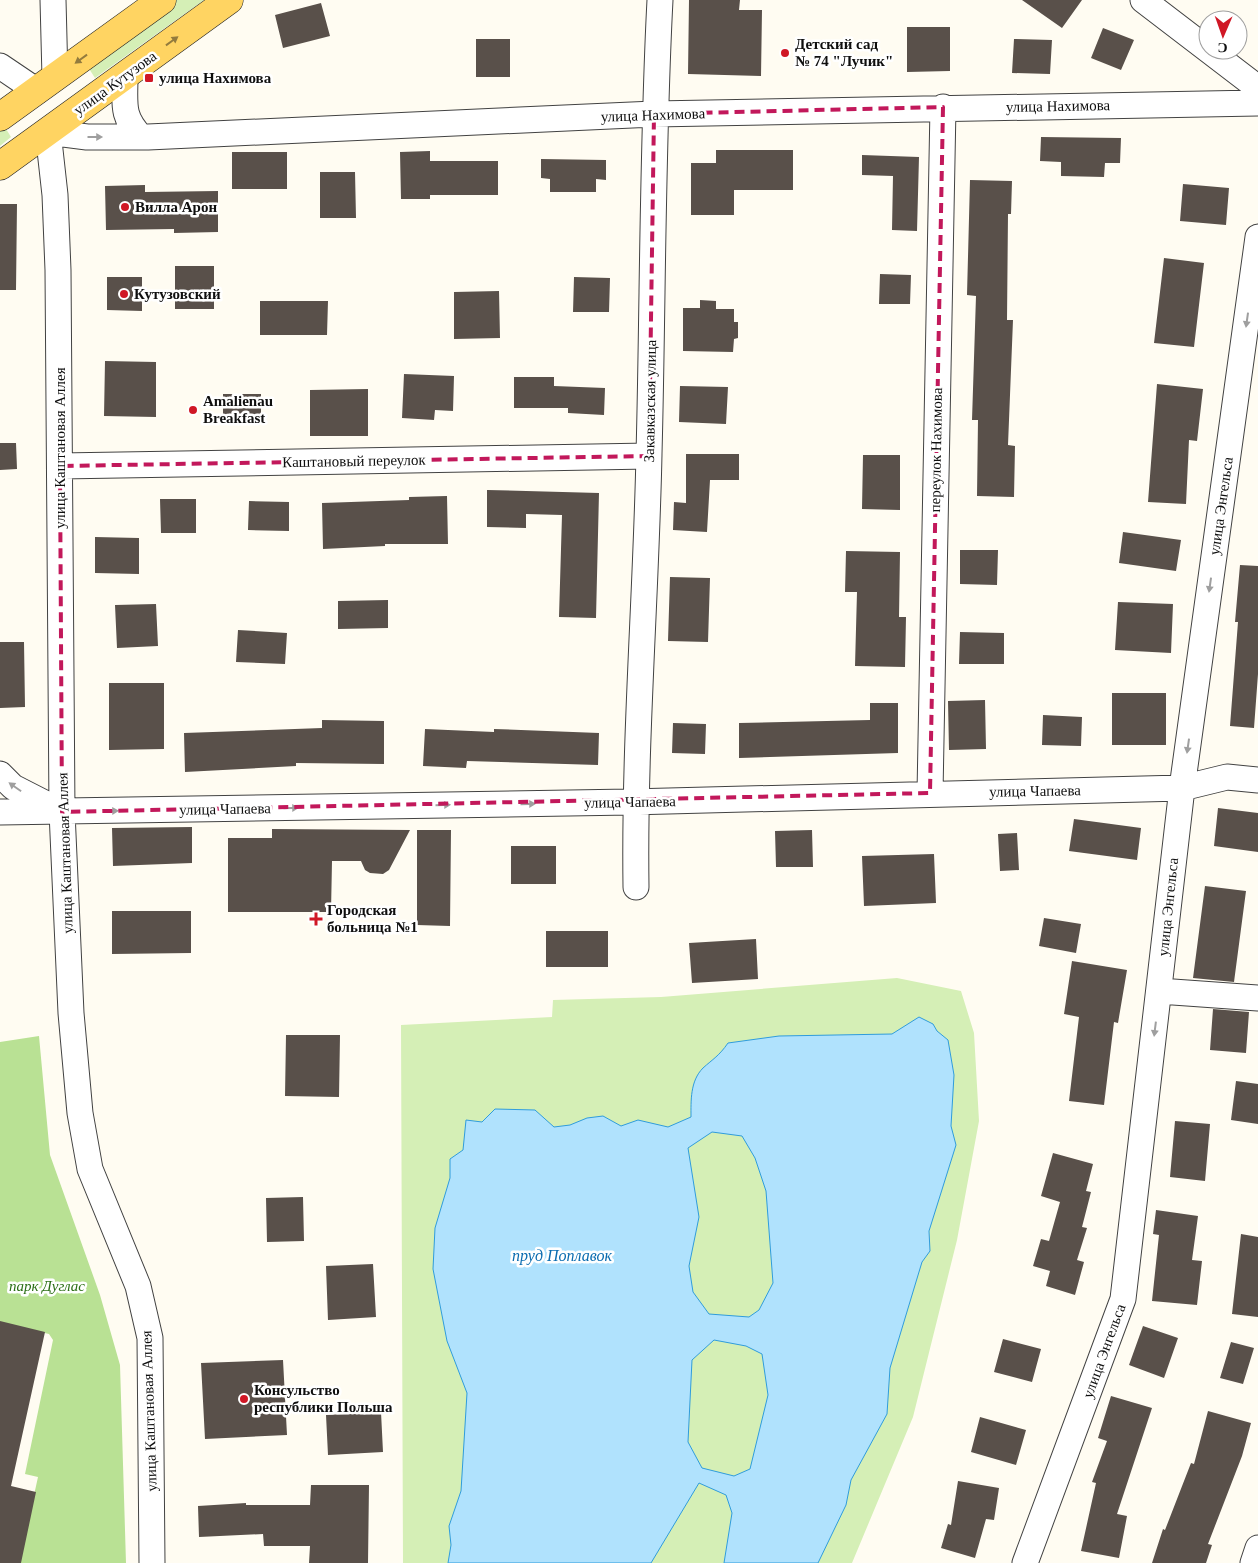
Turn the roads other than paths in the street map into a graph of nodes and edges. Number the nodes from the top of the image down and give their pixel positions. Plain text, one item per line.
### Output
1 (53, 0) edge
2 (162, 0) edge
3 (229, 0) edge
4 (660, 0) edge
5 (1143, 0) edge
6 (0, 66) edge
7 (125, 76) junction
8 (46, 84) junction
9 (1258, 88) edge
10 (1258, 103) edge
11 (943, 107) junction
12 (654, 114) junction
13 (0, 117) edge
14 (48, 132) junction
15 (141, 137) junction
16 (0, 166) edge
17 (1258, 237) edge
18 (649, 456) junction
19 (60, 466) junction
20 (0, 774) edge
21 (1258, 780) edge
22 (1182, 788) junction
23 (930, 793) junction
24 (635, 802) junction
25 (0, 812) edge
26 (62, 812) junction
27 (636, 886) dead end
28 (1159, 991) junction
29 (1258, 998) edge
30 (1258, 1548) edge
31 (152, 1563) edge
32 (1026, 1563) edge
33 (1253, 1563) edge

1 - 8 street
2 -> 8 main road
7 -> 3 main road, улица Кутузова
4 - 12 street, Закавказская улица
5 - 9 street
6 - 8 street
7 - 14 main road, улица Кутузова
7 - 15 street
8 - 13 main road
10 - 11 street, улица Нахимова
11 - 12 street, улица Нахимова
11 - 23 street, переулок Нахимова
12 - 15 street, улица Нахимова
12 - 18 street, Закавказская улица
14 -> 15 street, улица Нахимова
14 - 16 main road, улица Кутузова
14 - 19 street, улица Каштановая Аллея
17 -> 22 street, улица Энгельса
18 - 19 street, Каштановый переулок
18 - 24 street, Закавказская улица
19 - 26 street, улица Каштановая Аллея
26 -> 20 street
21 - 22 street, улица Чапаева
22 - 23 street, улица Чапаева
22 - 28 street, улица Энгельса
23 - 24 street, улица Чапаева
26 -> 24 street, улица Чапаева
24 - 27 street, Закавказская улица
25 - 26 street, улица Чапаева
26 - 31 street, улица Каштановая Аллея
28 - 29 street
28 -> 32 street, улица Энгельса
30 - 33 street

